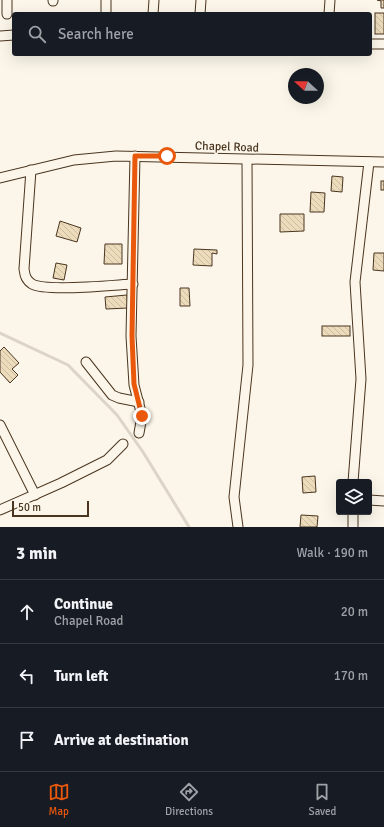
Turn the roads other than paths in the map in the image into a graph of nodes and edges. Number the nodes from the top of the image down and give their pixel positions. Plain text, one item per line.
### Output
1 (8, 0) edge
2 (106, 0) edge
3 (154, 0) edge
4 (201, 0) edge
5 (330, 0) edge
6 (106, 12) edge
7 (153, 12) edge
8 (200, 12) edge
9 (330, 12) edge
10 (7, 14) dead end
11 (12, 35) edge
12 (0, 36) edge
13 (372, 44) edge
14 (384, 44) edge
15 (135, 156) junction
16 (247, 160) junction
17 (369, 162) junction
18 (384, 162) edge
19 (31, 170) junction
20 (0, 178) edge
21 (133, 284) junction
22 (86, 362) dead end
23 (139, 402) junction
24 (0, 424) edge
25 (139, 433) dead end
26 (123, 444) dead end
27 (353, 479) edge
28 (35, 495) junction
29 (372, 500) edge
30 (384, 501) edge
31 (0, 510) edge
32 (353, 515) edge
33 (238, 527) edge
34 (353, 527) edge

1 - 10 street
2 - 6 street
3 - 7 street
4 - 8 street
5 - 9 street
11 - 12 street
13 - 14 street
15 - 16 street, Chapel Road
15 - 19 street, Chapel Road
15 - 21 street
16 - 17 street, Chapel Road
16 - 33 street
17 - 18 street, Chapel Road
17 - 27 street
19 - 20 street, Chapel Road
19 - 21 street
21 - 23 street
22 - 23 street
23 - 25 street
24 - 28 street
26 - 28 street
28 - 31 street
29 - 30 street
32 - 34 street

